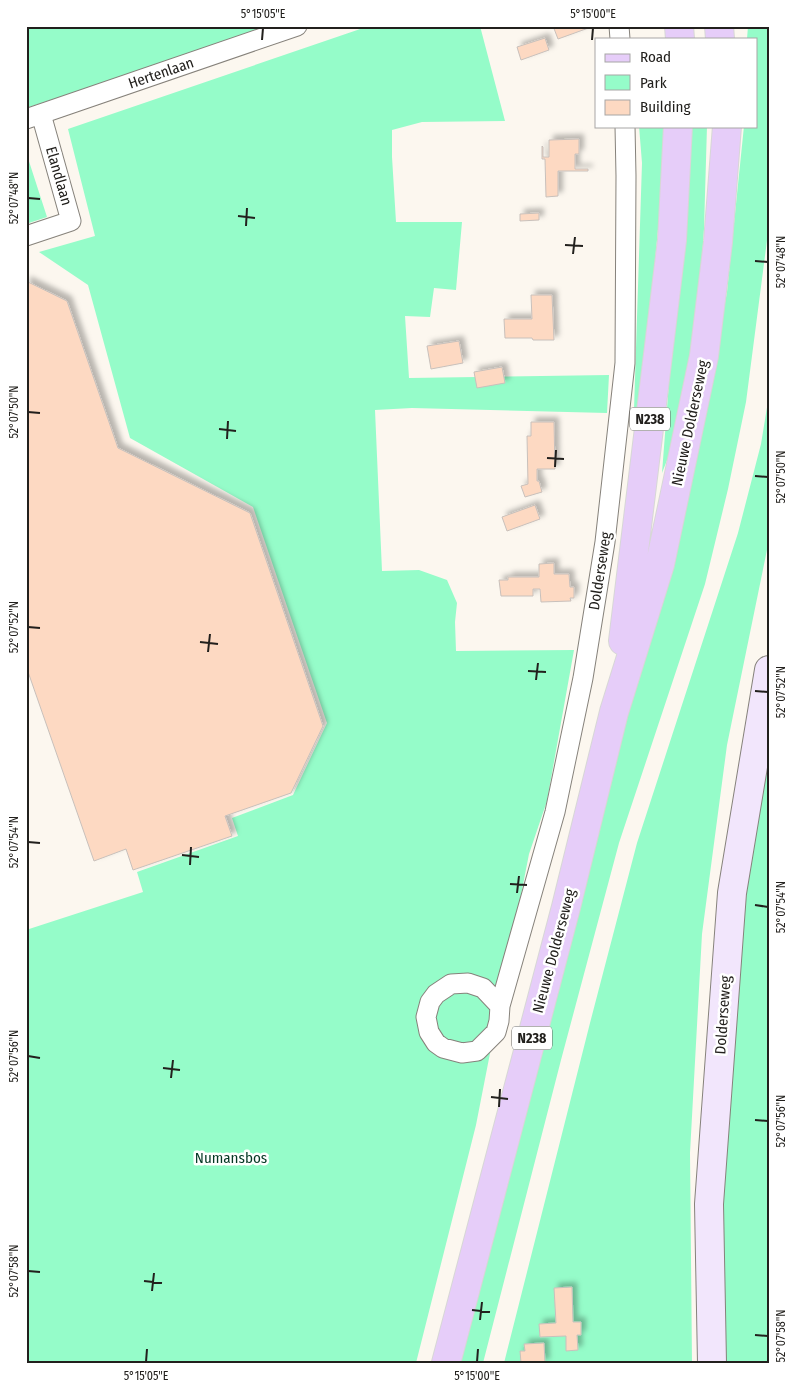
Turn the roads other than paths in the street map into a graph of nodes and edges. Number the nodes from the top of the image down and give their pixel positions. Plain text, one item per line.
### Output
1 (297, 26) edge
2 (34, 116) edge
3 (625, 128) edge
4 (678, 128) edge
5 (727, 128) edge
6 (26, 236) edge
7 (769, 670) edge
8 (614, 712) junction
9 (500, 1006) dead end
10 (446, 1363) edge
11 (712, 1363) edge

1 - 2 street, Hertenlaan
2 - 6 street, Elandlaan
3 - 9 street, Dolderseweg
4 - 8 main road, Nieuwe Dolderseweg / N238
5 - 8 main road, Nieuwe Dolderseweg / N238
7 - 11 main road, Dolderseweg
8 - 10 main road, Nieuwe Dolderseweg / N238

